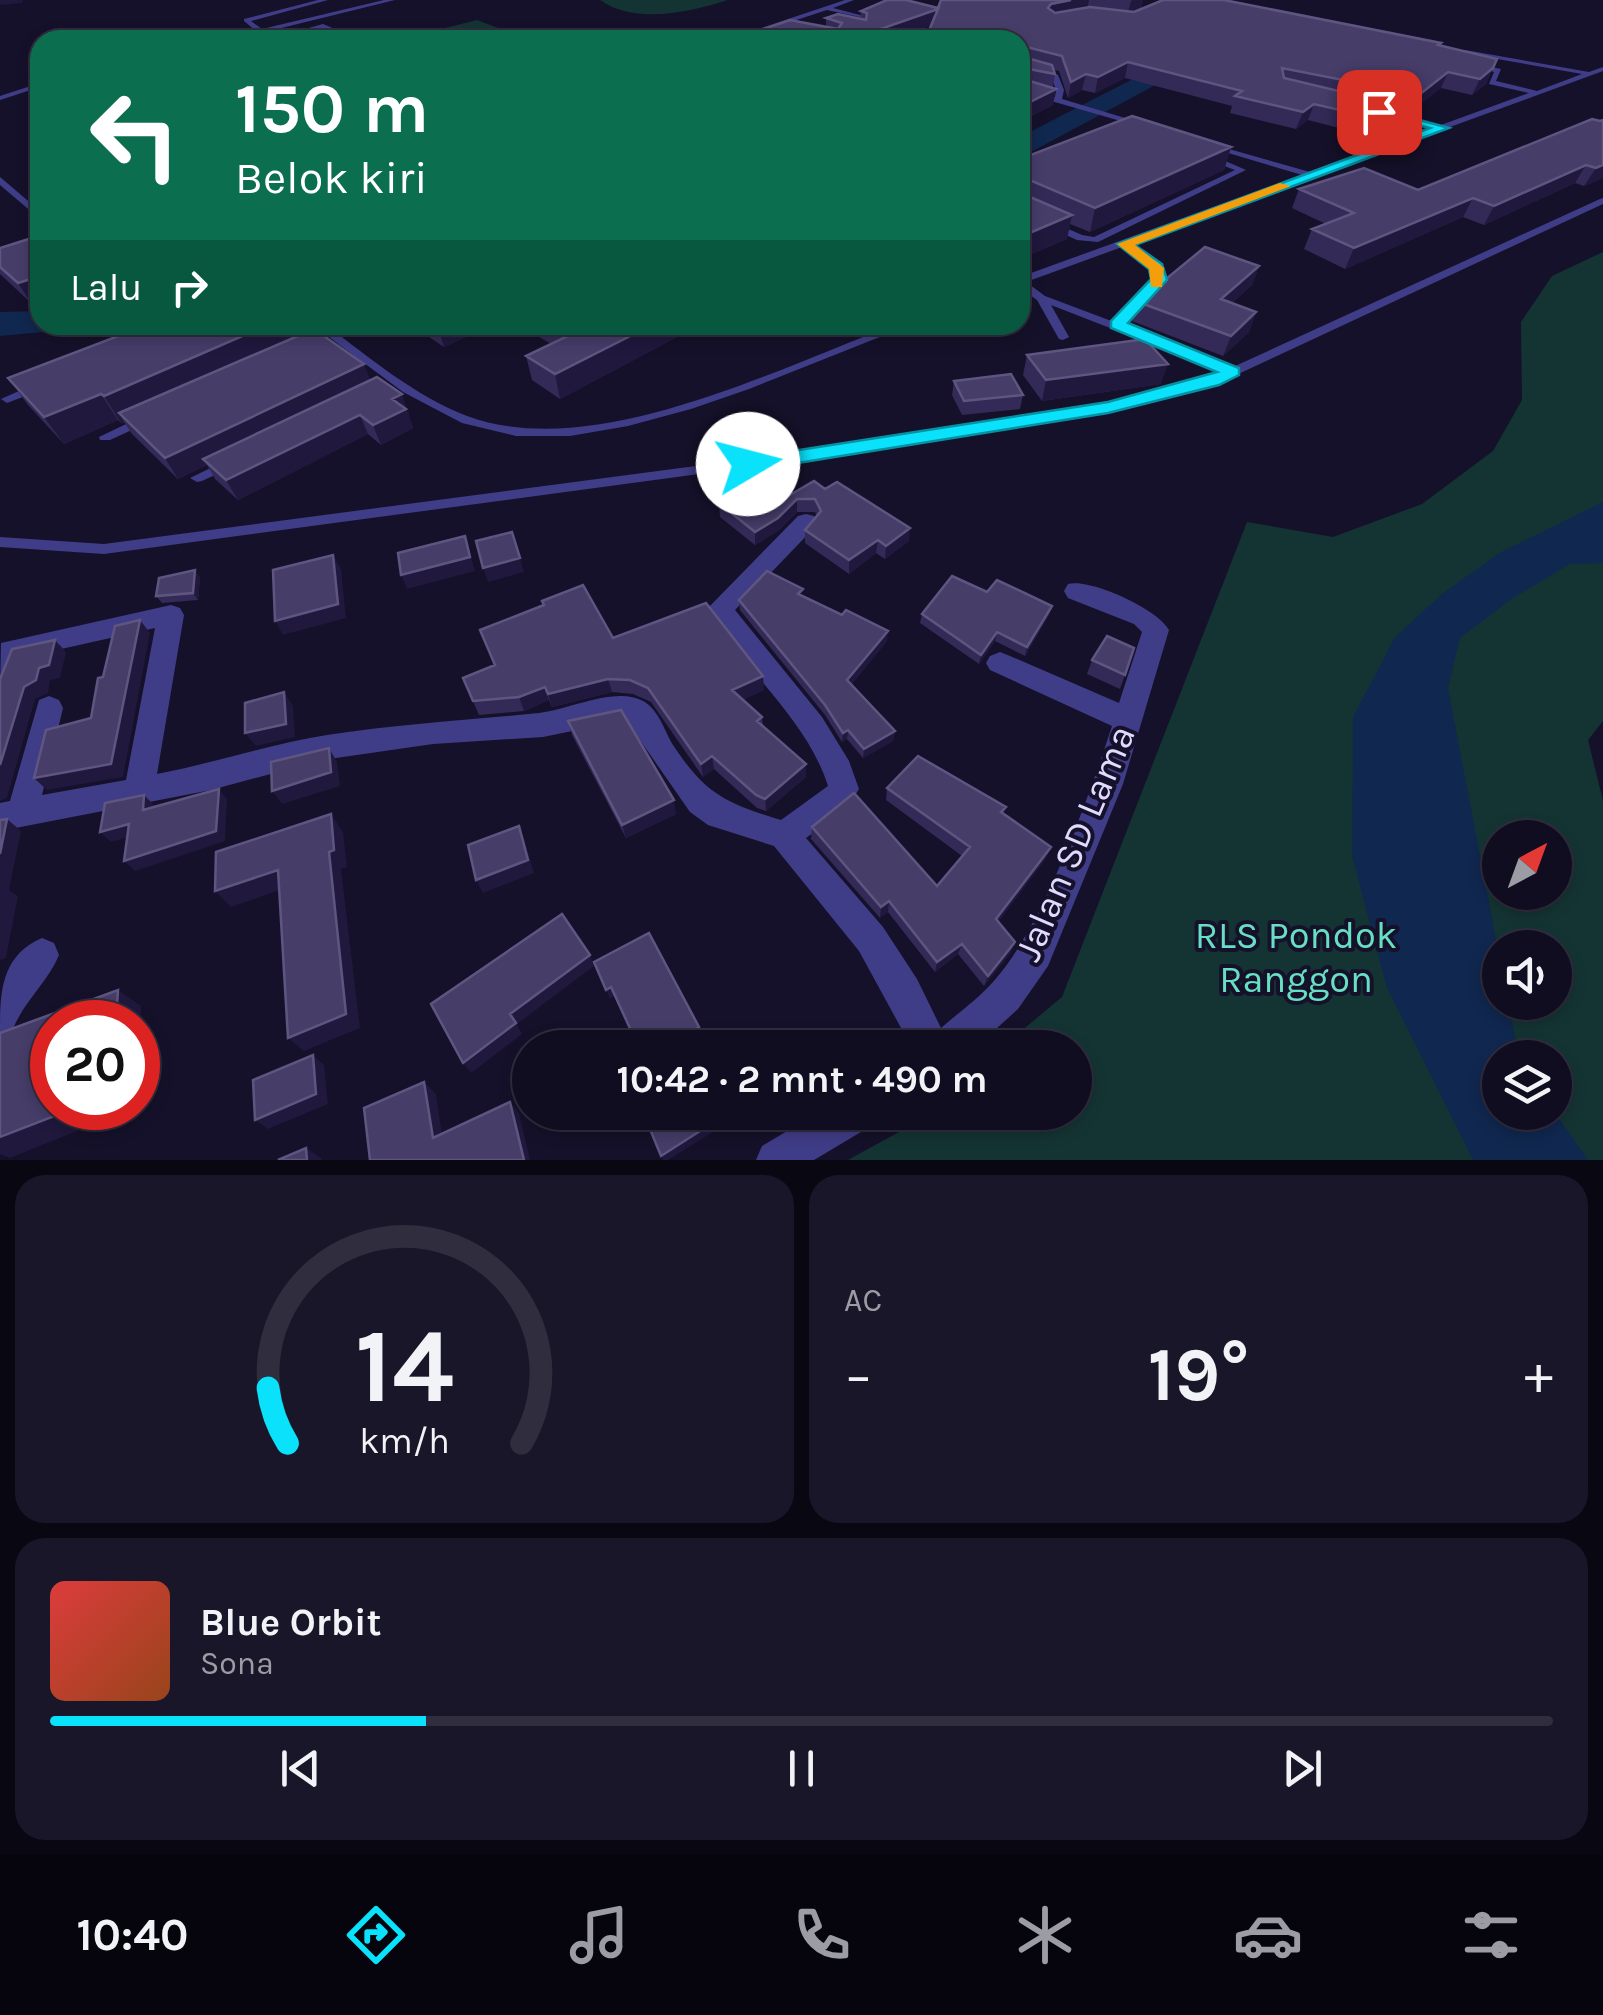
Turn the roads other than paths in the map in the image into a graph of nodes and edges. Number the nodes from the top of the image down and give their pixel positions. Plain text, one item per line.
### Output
1 (325, 0) edge
2 (851, 0) edge
3 (384, 1) edge
4 (827, 8) junction
5 (877, 12) edge
6 (862, 17) junction
7 (306, 20) junction
8 (776, 24) junction
9 (844, 24) edge
10 (323, 26) junction
11 (791, 28) edge
12 (259, 30) edge
13 (264, 30) edge
14 (308, 30) edge
15 (333, 30) edge
16 (758, 30) edge
17 (1460, 51) edge
18 (1479, 55) junction
19 (1452, 59) edge
20 (1470, 63) junction
21 (1030, 69) edge
22 (1603, 69) edge
23 (1590, 74) junction
24 (30, 89) edge
25 (1030, 93) edge
26 (1538, 93) junction
27 (0, 98) edge
28 (1058, 100) junction
29 (1354, 106) edge
30 (1443, 128) junction
31 (1118, 130) edge
32 (1160, 130) edge
33 (1150, 137) edge
34 (1198, 141) edge
35 (1203, 155) edge
36 (1312, 176) junction
37 (0, 180) edge
38 (1603, 201) edge
39 (30, 207) edge
40 (1030, 215) edge
41 (1124, 244) junction
42 (1030, 278) edge
43 (1030, 290) edge
44 (1041, 298) junction
45 (1117, 325) junction
46 (333, 335) joint
47 (876, 335) edge
48 (1064, 337) dead end
49 (316, 343) edge
50 (1232, 372) junction
51 (58, 379) edge
52 (396, 384) junction
53 (380, 391) edge
54 (7, 400) edge
55 (158, 414) edge
56 (106, 437) dead end
57 (246, 454) edge
58 (196, 478) dead end
59 (806, 522) edge
60 (0, 542) edge
61 (1077, 591) dead end
62 (1000, 663) dead end
63 (0, 682) edge
64 (49, 708) dead end
65 (1128, 720) junction
66 (139, 790) junction
67 (11, 814) edge
68 (785, 834) junction
69 (42, 955) dead end
70 (0, 1016) edge
71 (924, 1030) edge
72 (967, 1030) edge
73 (827, 1130) edge
74 (776, 1160) edge

1 - 12 lane
2 - 4 lane
3 - 7 lane
4 - 6 lane
4 - 8 lane
5 - 6 lane
6 - 9 lane
7 - 10 lane
7 - 13 lane
8 - 11 lane
8 - 16 lane
10 - 14 lane
10 - 15 lane
17 - 18 lane
18 - 20 lane
18 - 23 lane
19 - 20 lane
20 - 26 lane
21 - 28 lane
22 - 23 lane
23 - 26 lane
24 - 27 lane
25 - 28 lane
26 - 30 lane
28 - 32 lane
29 - 30 lane
30 - 36 lane
31 - 33 lane
34 - 36 lane
35 - 40 lane
36 - 41 lane
37 - 39 lane
38 - 50 lane
41 - 42 lane
41 - 45 lane
43 - 44 lane
44 - 45 lane
44 - 48 lane
45 - 50 lane
46 - 49 lane
46 - 52 lane
47 - 52 lane
50 - 60 lane
51 - 54 lane
52 - 53 lane
55 - 56 lane
57 - 58 lane
59 - 68 street
61 - 65 street, Jalan SD Lama
62 - 65 street
63 - 66 street
64 - 67 street
65 - 72 street, Jalan SD Lama
66 - 67 street
66 - 68 street
68 - 71 street
69 - 70 street
73 - 74 street

